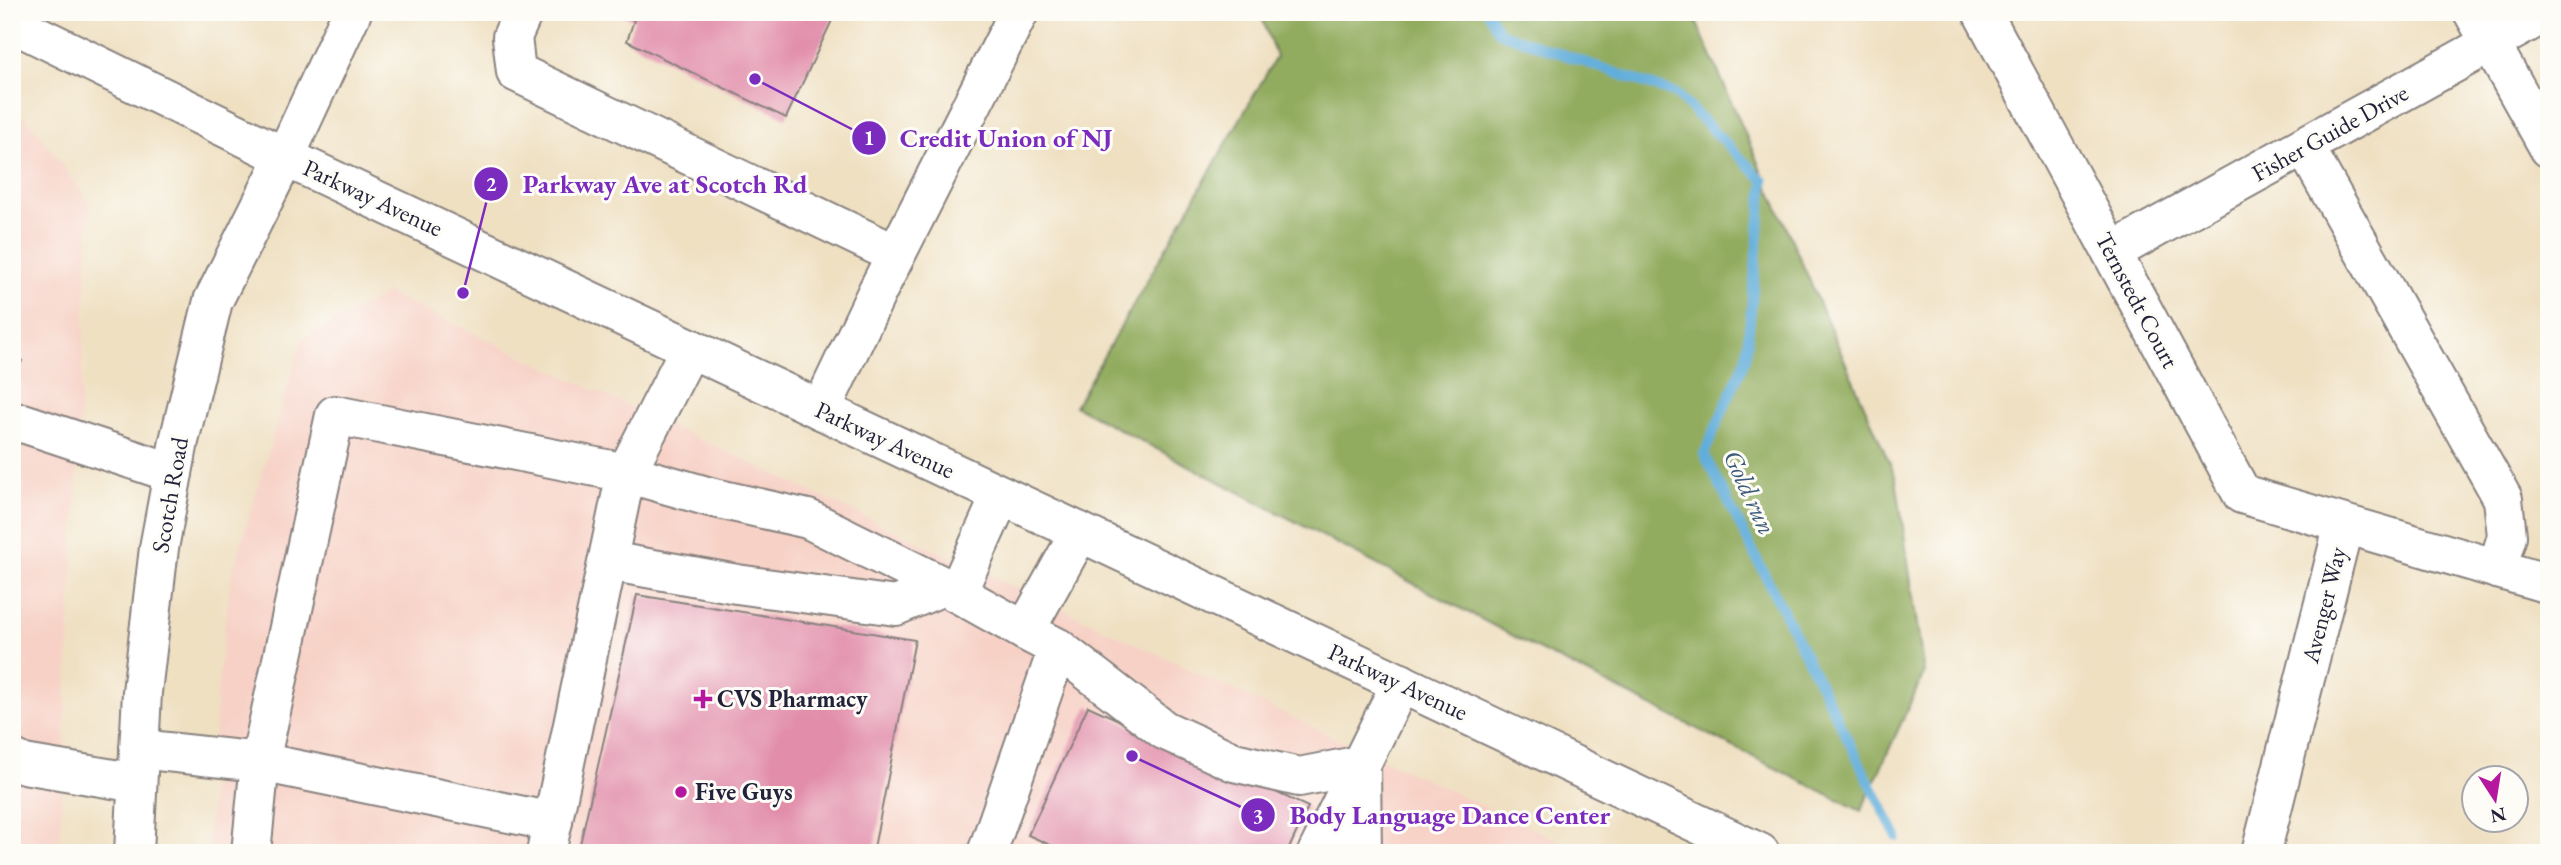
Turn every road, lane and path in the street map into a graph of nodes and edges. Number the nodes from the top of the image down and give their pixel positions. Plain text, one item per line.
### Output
1 (352, 12) edge
2 (523, 12) edge
3 (1019, 12) edge
4 (1982, 12) edge
5 (2547, 12) edge
6 (12, 23) edge
7 (2481, 28) edge
8 (2305, 147) junction
9 (2549, 148) edge
10 (285, 157) junction
11 (2112, 252) junction
12 (895, 254) junction
13 (690, 348) junction
14 (821, 410) junction
15 (12, 424) edge
16 (173, 473) junction
17 (626, 473) junction
18 (1001, 495) junction
19 (2344, 524) junction
20 (1080, 532) junction
21 (608, 561) junction
22 (2497, 569) junction
23 (2549, 584) edge
24 (950, 590) junction
25 (1025, 631) junction
26 (1058, 648) junction
27 (1401, 683) junction
28 (12, 758) edge
29 (260, 762) junction
30 (1361, 765) junction
31 (138, 766) junction
32 (549, 837) edge
33 (134, 853) edge
34 (251, 853) edge
35 (987, 853) edge
36 (1317, 853) edge
37 (1362, 853) edge
38 (1760, 853) edge
39 (2261, 853) edge

1 - 10 main road, Scotch Road
2 - 12 main road
3 - 12 main road
4 - 11 main road, Ternstedt Court
5 - 7 main road, Fisher Guide Drive
6 - 10 main road, Parkway Avenue
7 - 8 main road, Fisher Guide Drive
7 - 9 main road
8 - 11 main road, Fisher Guide Drive
8 - 22 main road
10 - 13 main road, Parkway Avenue
10 - 16 main road, Scotch Road
11 - 19 main road, Ternstedt Court
12 - 14 main road
13 - 14 main road, Parkway Avenue
13 - 17 main road
14 - 18 main road, Parkway Avenue
15 - 16 main road
16 - 31 main road, Scotch Road
17 - 21 main road
17 - 24 main road
17 - 29 main road
18 - 20 main road, Parkway Avenue
18 - 24 main road
19 - 22 main road, Avenger Way
19 - 39 main road, Avenger Way
20 - 25 main road
20 - 27 main road, Parkway Avenue
21 - 24 main road
21 - 32 main road
22 - 23 main road, Avenger Way
24 - 25 main road
25 - 26 main road
26 - 30 main road
26 - 35 main road
27 - 30 main road
27 - 38 main road, Parkway Avenue
28 - 31 main road
29 - 31 main road
29 - 32 main road
29 - 34 main road
30 - 36 main road
30 - 37 main road
31 - 33 main road, Scotch Road

